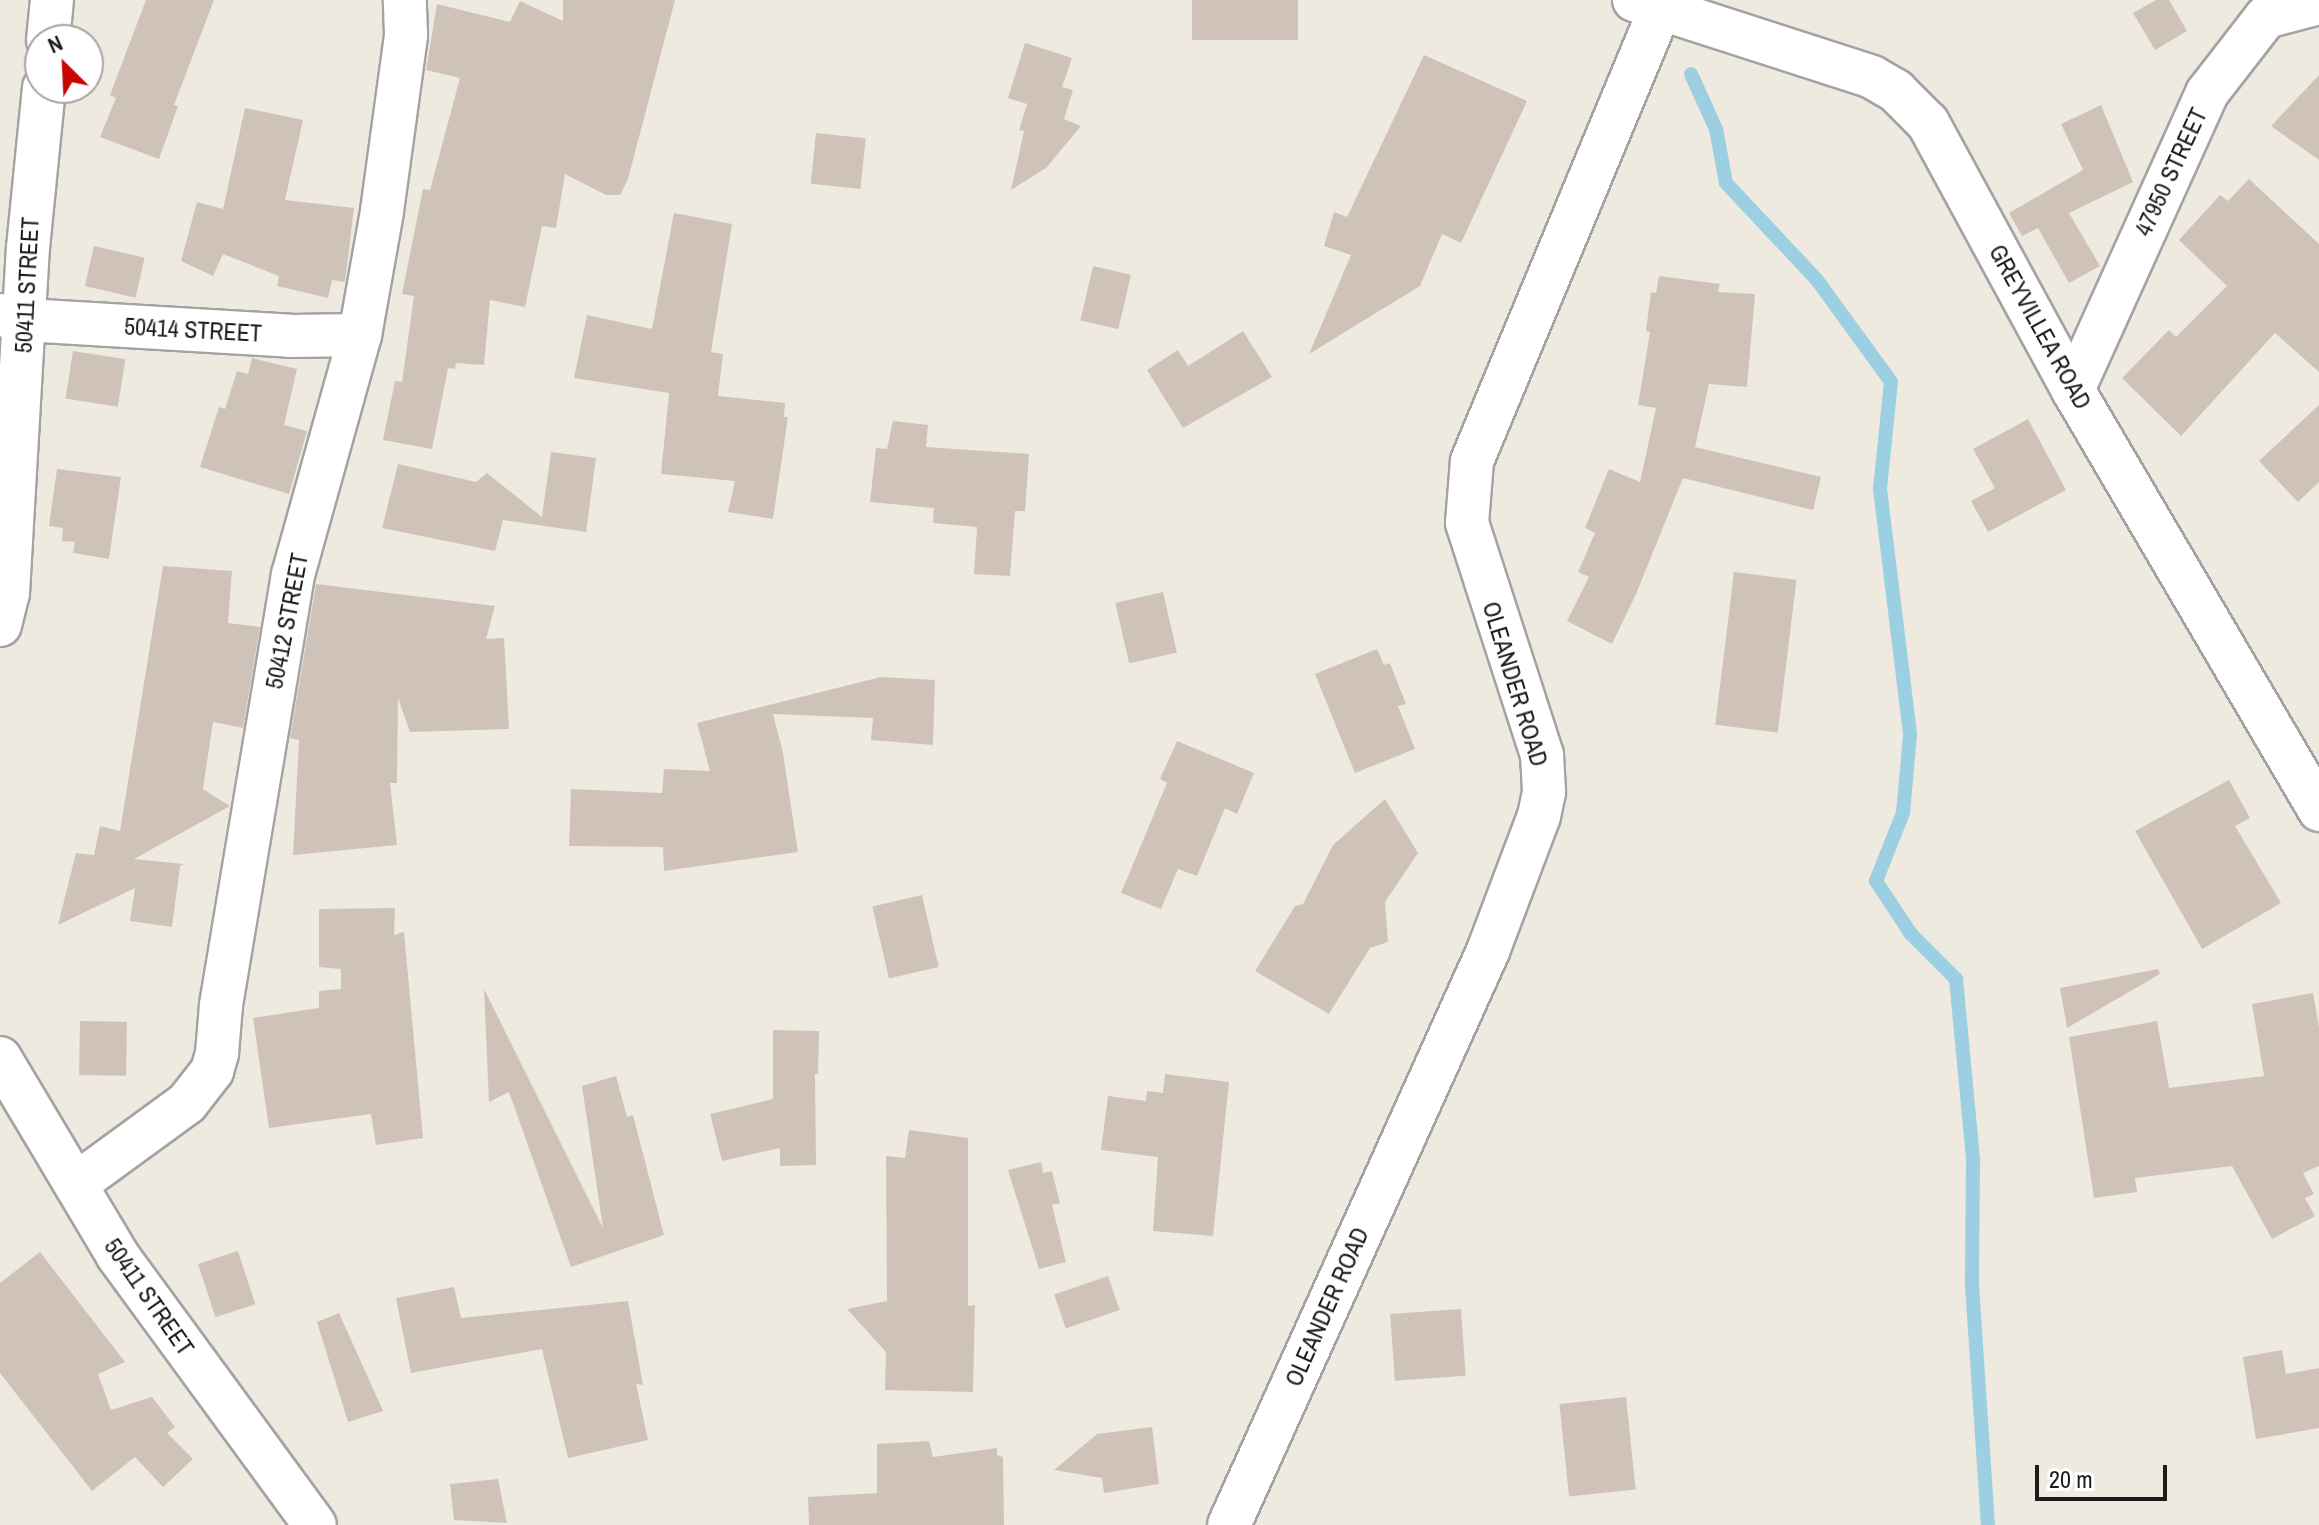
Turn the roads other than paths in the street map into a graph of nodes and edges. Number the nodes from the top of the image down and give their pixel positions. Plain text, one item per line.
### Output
1 (52, 0) edge
2 (405, 0) edge
3 (2319, 3) edge
4 (1646, 5) edge
5 (2261, 9) edge
6 (50, 24) edge
7 (42, 104) edge
8 (13, 318) edge
9 (360, 335) junction
10 (2073, 390) junction
11 (0, 625) edge
12 (2319, 810) edge
13 (0, 1058) edge
14 (76, 1184) junction
15 (315, 1525) edge
16 (1229, 1525) edge

1 - 6 street
2 - 9 street, 50412 STREET
3 - 5 street, 47950 STREET
4 - 10 street, GREYVILLEA ROAD
4 - 16 street, OLEANDER ROAD
5 - 10 street, 47950 STREET
7 - 8 street, 50411 STREET
8 - 9 street, 50414 STREET
8 - 11 street, 50411 STREET
9 - 14 street, 50412 STREET
10 - 12 street, GREYVILLEA ROAD
13 - 14 street, 50411 STREET
14 - 15 street, 50411 STREET

